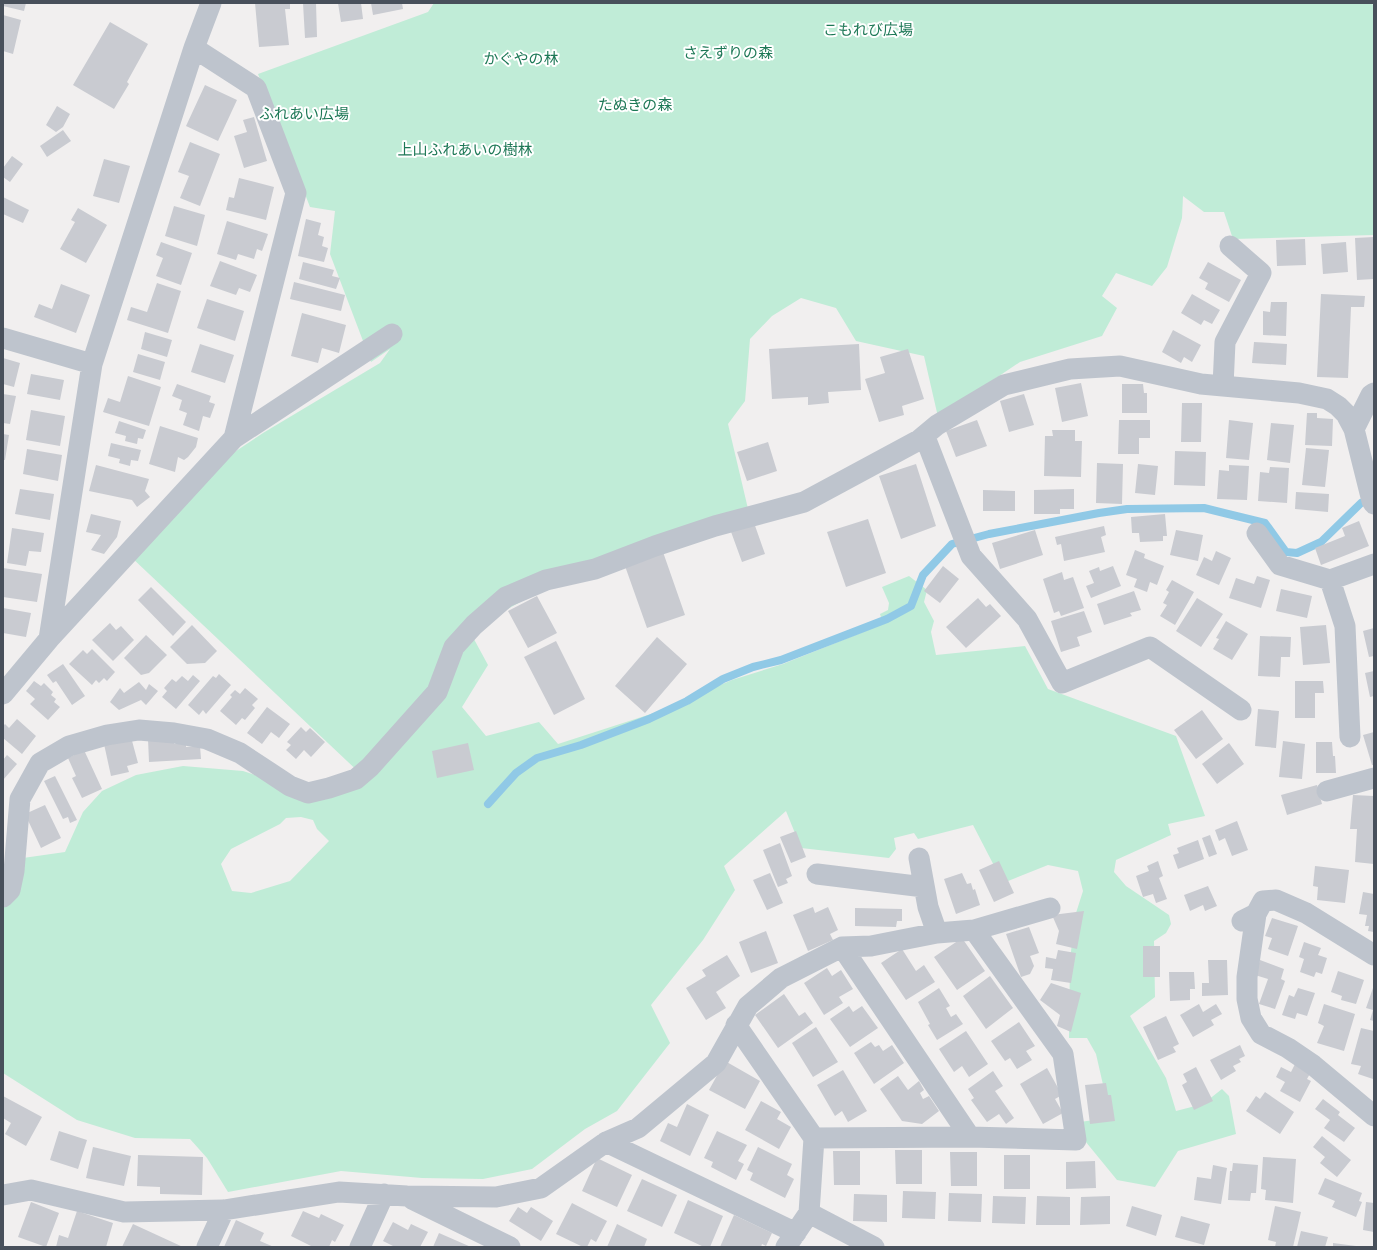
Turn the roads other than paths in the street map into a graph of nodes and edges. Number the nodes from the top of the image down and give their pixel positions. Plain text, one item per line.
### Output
1 (211, 3) edge
2 (194, 48) junction
3 (1230, 246) dead end
4 (392, 334) dead end
5 (3, 338) edge
6 (92, 364) junction
7 (1223, 386) junction
8 (1374, 393) edge
9 (1354, 430) junction
10 (925, 437) junction
11 (234, 438) junction
12 (1374, 504) edge
13 (1257, 533) dead end
14 (1374, 564) edge
15 (1330, 580) junction
16 (49, 639) junction
17 (3, 694) edge
18 (1241, 710) dead end
19 (1350, 737) dead end
20 (1374, 778) edge
21 (1327, 791) dead end
22 (919, 858) dead end
23 (817, 874) dead end
24 (924, 887) junction
25 (3, 897) edge
26 (1050, 908) dead end
27 (974, 930) junction
28 (937, 933) junction
29 (842, 947) junction
30 (1374, 955) edge
31 (736, 1025) junction
32 (1374, 1116) edge
33 (970, 1136) junction
34 (814, 1138) junction
35 (606, 1142) junction
36 (384, 1194) junction
37 (3, 1195) edge
38 (406, 1196) junction
39 (224, 1210) junction
40 (809, 1213) junction
41 (791, 1240) edge
42 (207, 1247) edge
43 (360, 1247) edge
44 (510, 1247) edge
45 (874, 1247) edge

1 - 2 street
2 - 6 street
2 - 11 street
3 - 7 street
4 - 11 street
5 - 6 street
6 - 16 street
7 - 9 street
7 - 10 street
8 - 9 street
9 - 12 street
10 - 18 street
10 - 25 street
11 - 16 street
13 - 15 street
14 - 15 street
15 - 19 street
16 - 17 street
20 - 21 street
22 - 24 street
23 - 24 street
24 - 28 street
26 - 27 street
27 - 28 street
27 - 33 street
28 - 29 street
29 - 31 street
29 - 33 street
30 - 32 street
31 - 34 street
31 - 35 street
33 - 34 street
34 - 40 street
35 - 38 street
35 - 41 street
36 - 38 street
36 - 39 street
36 - 43 street
37 - 39 street
38 - 44 street
39 - 42 street
40 - 41 street
40 - 45 street

